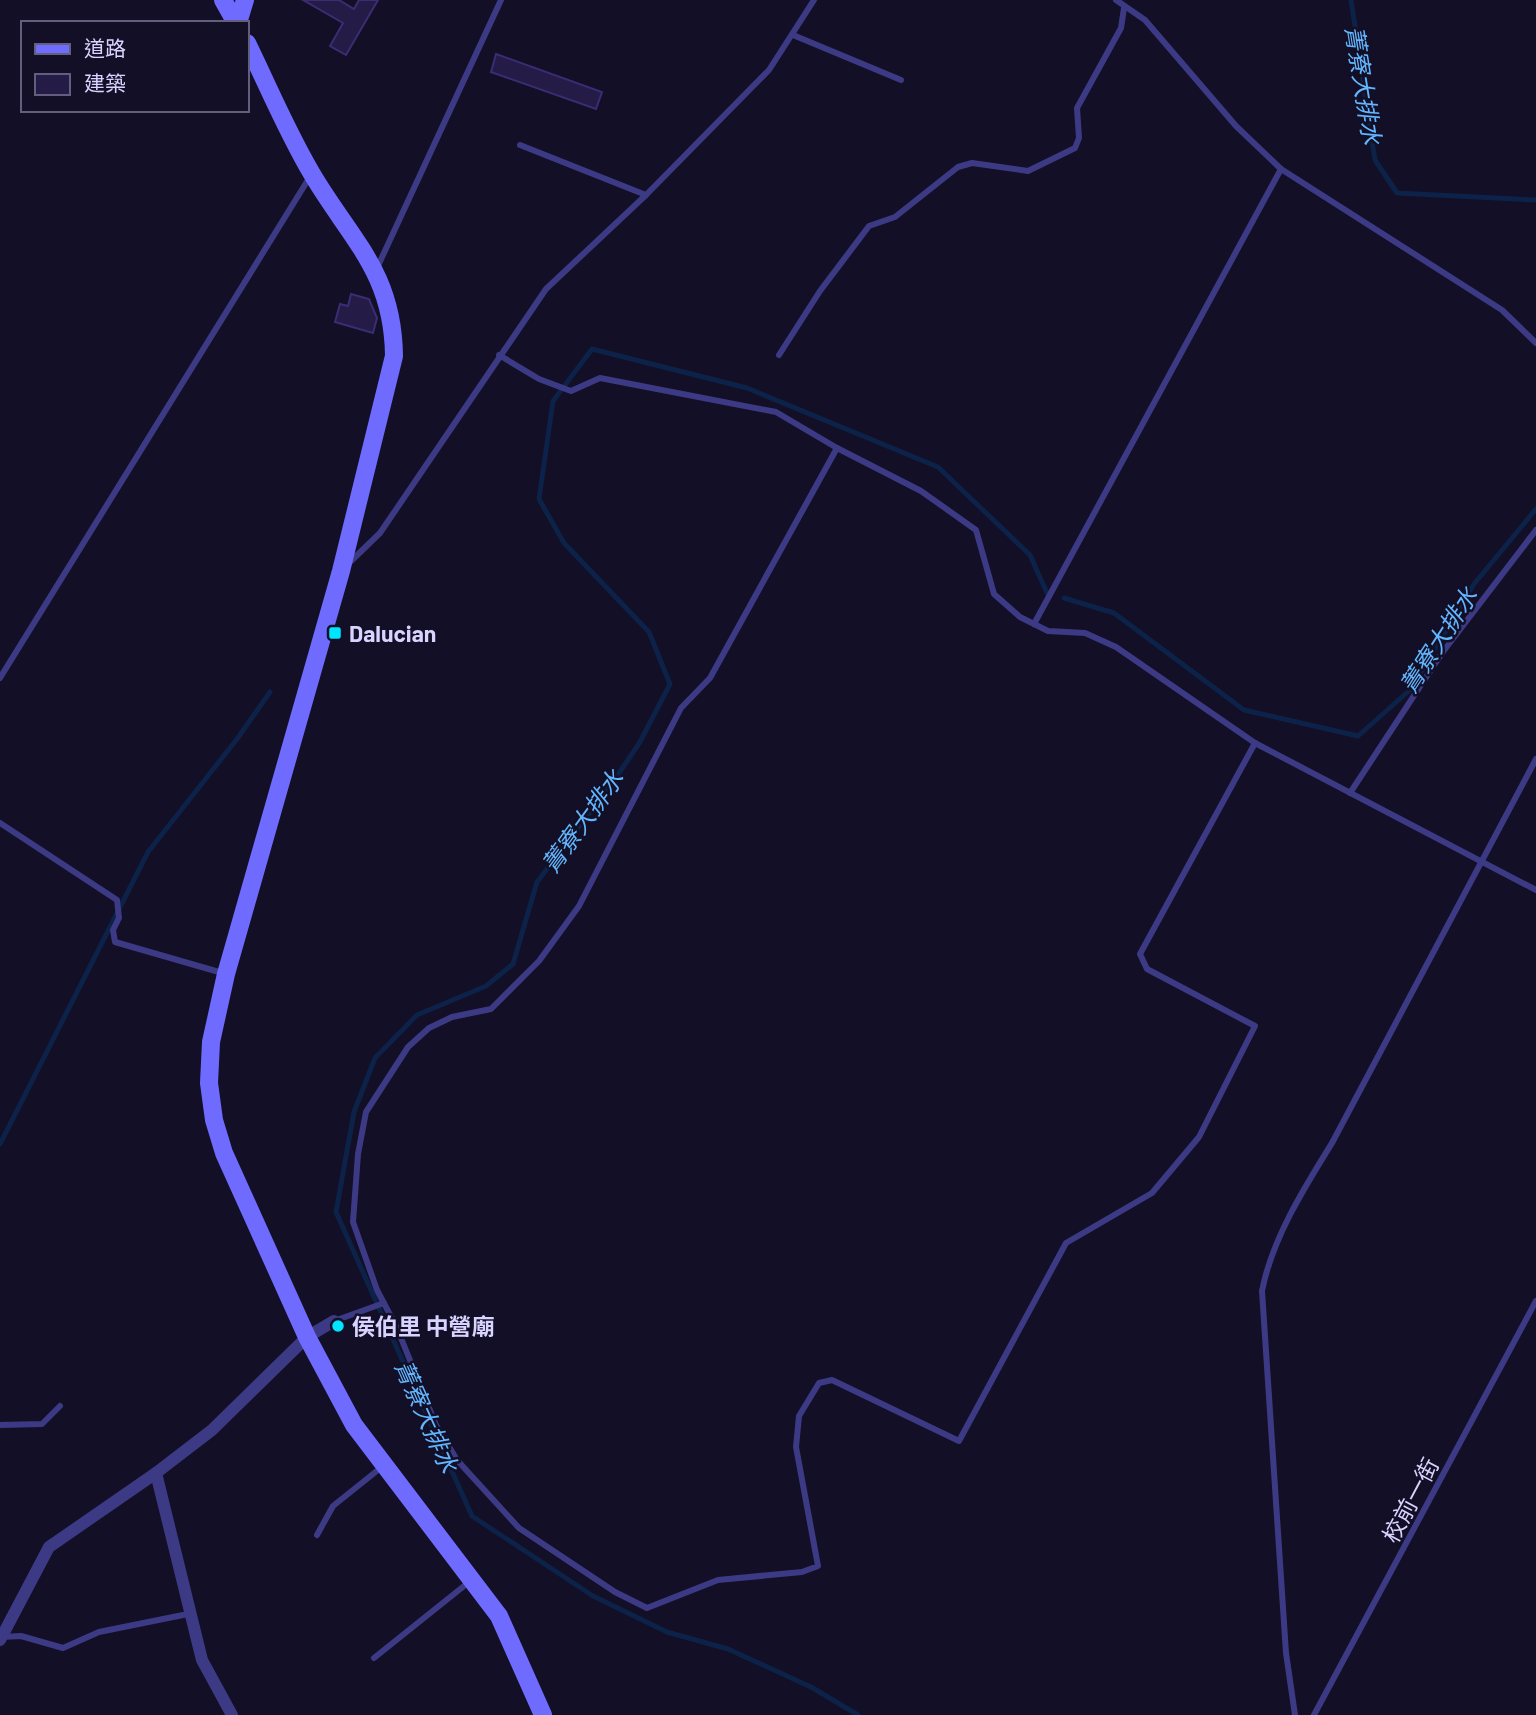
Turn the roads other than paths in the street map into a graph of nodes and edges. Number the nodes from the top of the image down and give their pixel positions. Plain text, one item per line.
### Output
1 (223, 0) edge
2 (245, 0) edge
3 (501, 0) edge
4 (814, 0) edge
5 (1116, 0) edge
6 (1124, 8) junction
7 (236, 21) edge
8 (238, 21) edge
9 (793, 36) junction
10 (248, 45) edge
11 (901, 80) dead end
12 (520, 145) dead end
13 (1281, 169) junction
14 (312, 173) junction
15 (646, 195) junction
16 (377, 270) junction
17 (1536, 343) edge
18 (499, 355) junction
19 (779, 355) dead end
20 (837, 448) junction
21 (1536, 530) edge
22 (341, 571) junction
23 (1034, 624) junction
24 (0, 678) edge
25 (1255, 743) junction
26 (1536, 759) edge
27 (1350, 793) junction
28 (0, 823) edge
29 (1481, 861) junction
30 (1536, 890) edge
31 (226, 974) junction
32 (1536, 1301) edge
33 (382, 1304) junction
34 (334, 1321) joint
35 (307, 1337) junction
36 (60, 1406) dead end
37 (0, 1424) edge
38 (383, 1466) junction
39 (156, 1473) junction
40 (317, 1535) dead end
41 (474, 1579) junction
42 (188, 1614) junction
43 (0, 1638) edge
44 (374, 1658) dead end
45 (232, 1715) edge
46 (543, 1715) edge
47 (1294, 1715) edge
48 (1314, 1715) edge

1 - 7 street
2 - 8 street
3 - 16 lane
4 - 9 lane
5 - 6 lane
6 - 13 lane
6 - 19 lane
9 - 11 lane
9 - 15 lane
10 - 14 street
12 - 15 lane
13 - 17 lane
13 - 23 lane
14 - 16 street
14 - 24 lane
15 - 18 lane
16 - 22 street
18 - 20 lane
18 - 22 lane
20 - 23 lane
20 - 33 lane
21 - 27 lane
22 - 31 street
23 - 25 lane
25 - 27 lane
25 - 33 lane
26 - 29 lane
27 - 29 lane
28 - 31 lane
29 - 30 lane
29 - 47 lane
31 - 35 street
32 - 48 lane, 校前一街
33 - 34 lane
34 - 35 street
35 - 38 street
35 - 39 street
36 - 37 lane
38 - 40 lane
38 - 41 street
39 - 42 street
39 - 43 street
41 - 44 lane
41 - 46 street
42 - 43 lane
42 - 45 street

